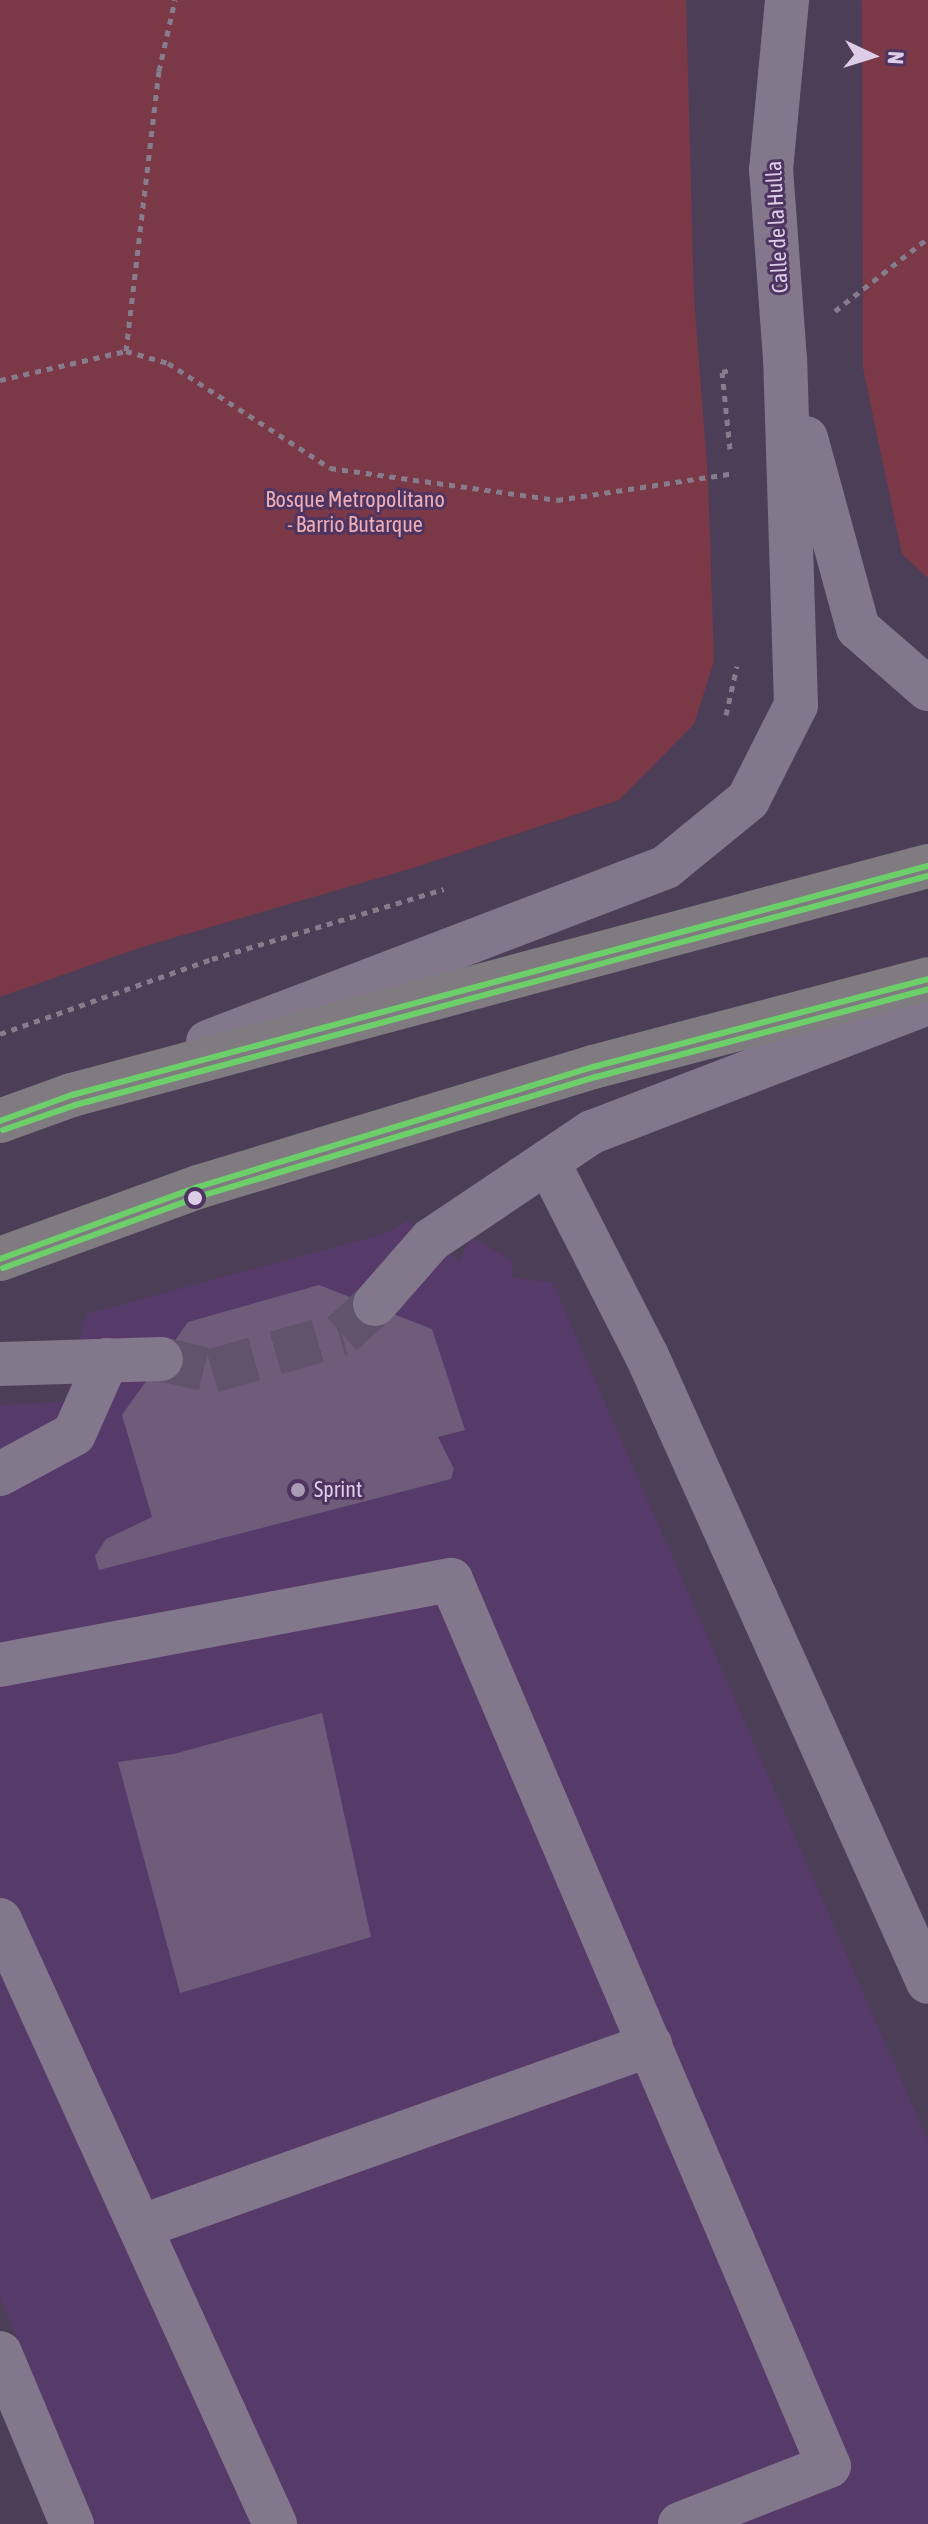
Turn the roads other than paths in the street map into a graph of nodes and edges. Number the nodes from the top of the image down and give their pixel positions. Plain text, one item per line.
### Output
1 (787, 0) edge
2 (785, 359) junction
3 (928, 689) edge
4 (928, 866) edge
5 (928, 979) edge
6 (928, 1003) edge
7 (72, 1095) junction
8 (0, 1121) edge
9 (548, 1162) junction
10 (0, 1259) edge
11 (375, 1304) tunnel mouth
12 (161, 1359) tunnel mouth
13 (107, 1360) junction
14 (0, 1364) edge
15 (0, 1474) edge
16 (0, 1665) edge
17 (0, 1920) edge
18 (928, 1982) edge
19 (650, 2045) junction
20 (140, 2227) junction
21 (0, 2353) edge
22 (72, 2524) edge
23 (275, 2524) edge
24 (680, 2524) edge

1 - 2 street, Calle de la Hulla
2 - 3 street
2 - 7 street
4 - 7 highway
5 - 10 highway
6 - 9 street
7 - 8 highway
9 - 11 street
9 - 18 street
12 - 13 street
13 - 14 street
13 - 15 street
16 - 19 street
17 - 20 street
19 - 20 street
19 - 24 street
20 - 23 street
21 - 22 street

